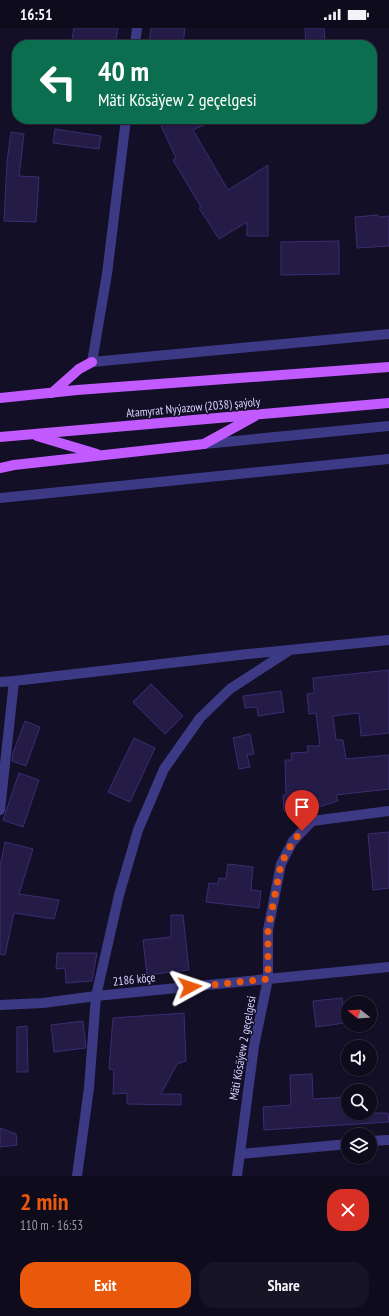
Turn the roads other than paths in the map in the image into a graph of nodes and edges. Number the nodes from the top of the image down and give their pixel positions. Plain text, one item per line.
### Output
1 (138, 28) edge
2 (136, 40) edge
3 (125, 124) edge
4 (389, 334) edge
5 (92, 362) junction
6 (389, 367) edge
7 (52, 393) junction
8 (0, 398) edge
9 (389, 403) edge
10 (258, 414) junction
11 (389, 426) edge
12 (31, 434) junction
13 (0, 437) edge
14 (204, 444) junction
15 (102, 455) junction
16 (389, 459) edge
17 (0, 468) edge
18 (0, 498) edge
19 (389, 640) edge
20 (290, 650) junction
21 (14, 681) junction
22 (0, 682) edge
23 (0, 810) edge
24 (389, 811) edge
25 (389, 967) edge
26 (268, 979) junction
27 (96, 996) junction
28 (0, 1005) edge
29 (389, 1140) edge
30 (377, 1141) edge
31 (341, 1145) edge
32 (240, 1154) junction
33 (77, 1176) edge
34 (237, 1176) edge

1 - 2 street
3 - 5 street
4 - 5 street
5 - 7 main road
6 - 7 main road, Atamyrat Nyýazow (2038) şaýoly
7 - 8 main road, Atamyrat Nyýazow (2038) şaýoly
9 - 10 main road, Atamyrat Nyýazow (2038) şaýoly
10 - 12 main road, Atamyrat Nyýazow (2038) şaýoly
10 - 14 main road
11 - 14 street
12 - 13 main road, Atamyrat Nyýazow (2038) şaýoly
12 - 15 main road
14 - 15 main road
15 - 17 main road
16 - 18 street
19 - 20 street
20 - 21 street
20 - 27 street
21 - 22 street
21 - 23 street
24 - 26 street, Mäti Kösäýew 2 geçelgesi
25 - 26 street, 2186 köçe
26 - 27 street, 2186 köçe
26 - 32 street, Mäti Kösäýew 2 geçelgesi
27 - 28 street, 2186 köçe
27 - 33 street
29 - 30 street
31 - 32 street
32 - 34 street, Mäti Kösäýew 2 geçelgesi

